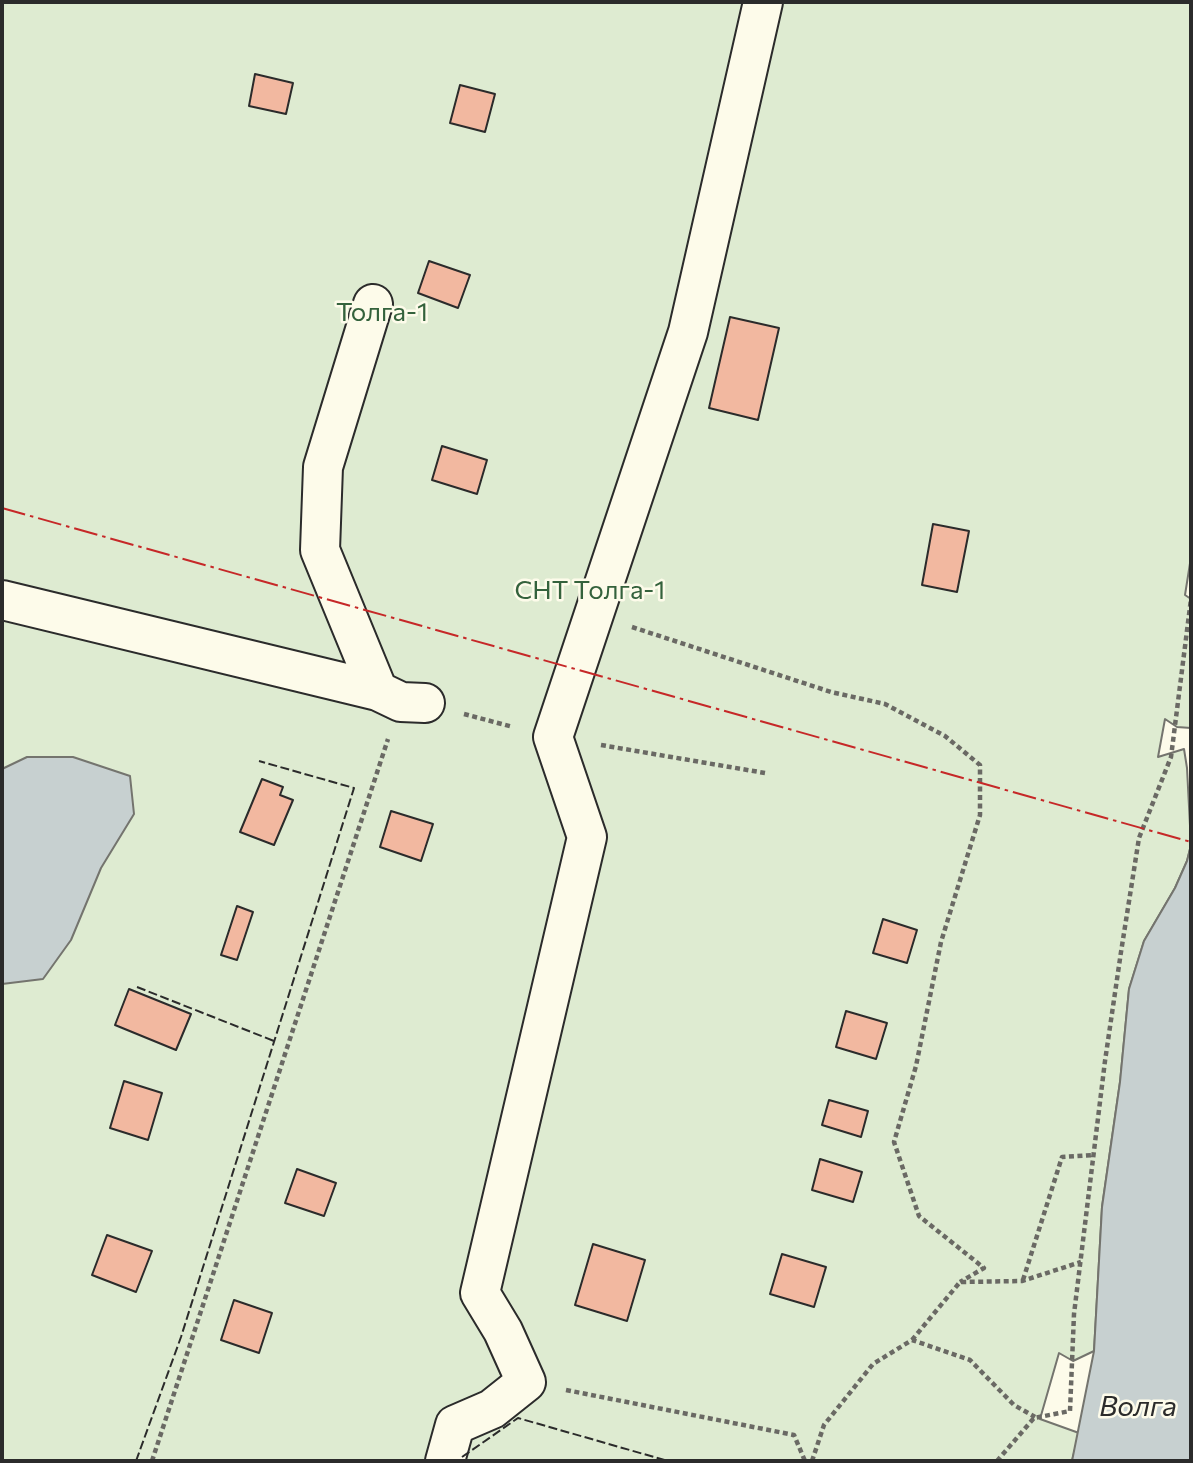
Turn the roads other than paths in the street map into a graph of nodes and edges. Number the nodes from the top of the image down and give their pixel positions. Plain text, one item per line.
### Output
1 (763, 2) edge
2 (373, 304) dead end
3 (2, 600) edge
4 (445, 1461) edge

1 - 4 street
2 - 3 street

